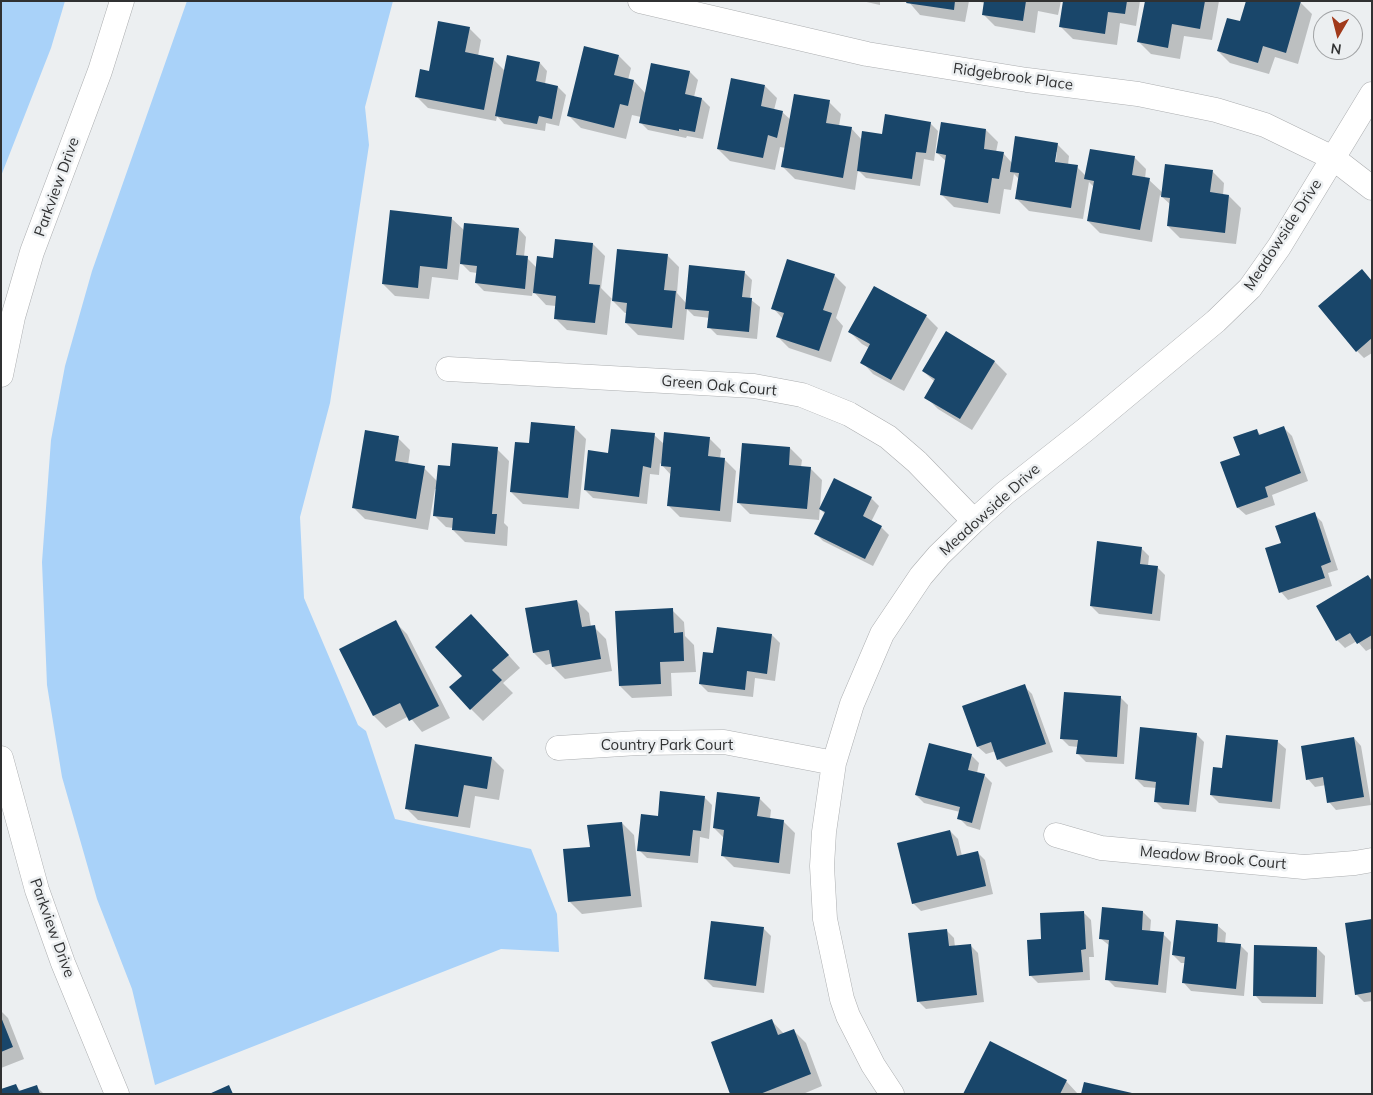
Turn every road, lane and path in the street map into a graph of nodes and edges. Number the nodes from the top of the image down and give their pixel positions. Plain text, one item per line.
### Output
1 (122, 1) edge
2 (640, 1) edge
3 (1372, 94) edge
4 (1333, 158) junction
5 (1372, 188) edge
6 (448, 369) dead end
7 (1, 375) edge
8 (974, 521) junction
9 (558, 748) dead end
10 (1, 758) edge
11 (834, 763) junction
12 (10, 827) edge
13 (1056, 835) dead end
14 (1372, 860) edge
15 (117, 1094) edge
16 (892, 1094) edge

1 - 7 street, Parkview Drive
2 - 4 street, Ridgebrook Place
3 - 4 street, Meadowside Drive
4 - 5 street, Ridgebrook Place
4 - 8 street, Meadowside Drive
6 - 8 street, Green Oak Court
8 - 11 street, Meadowside Drive
9 - 11 street, Country Park Court
10 - 12 street, Parkview Drive
11 - 16 street, Meadowside Drive
12 - 15 street, Parkview Drive
13 - 14 street, Meadow Brook Court

